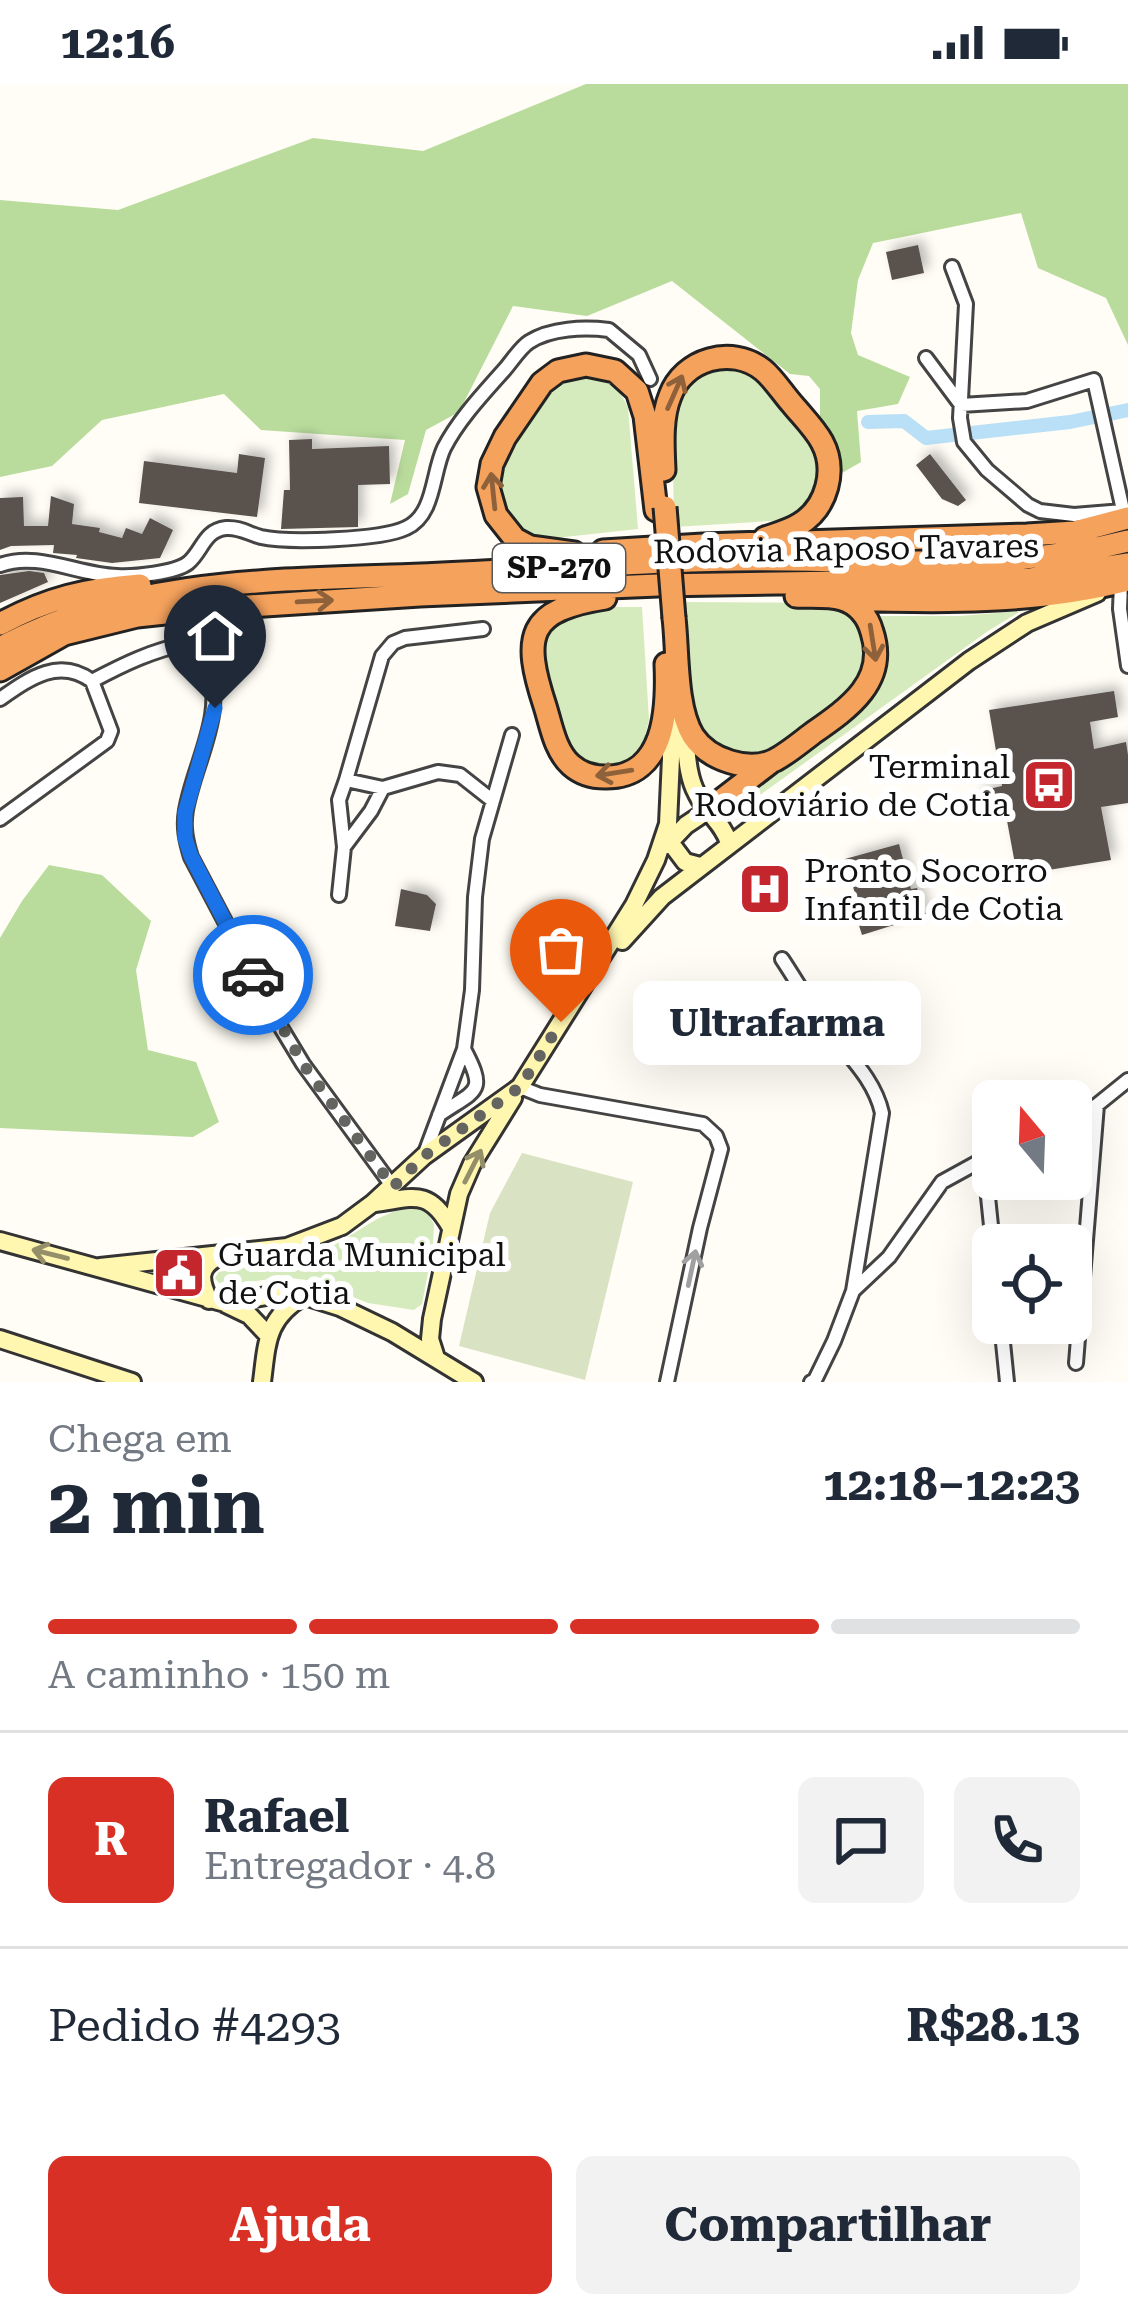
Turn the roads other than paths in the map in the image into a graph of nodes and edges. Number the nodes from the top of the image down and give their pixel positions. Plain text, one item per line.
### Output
1 (952, 267) dead end
2 (926, 358) dead end
3 (650, 379) dead end
4 (960, 411) junction
5 (661, 508) junction
6 (1126, 523) edge
7 (808, 543) junction
8 (749, 544) junction
9 (1095, 550) junction
10 (574, 553) junction
11 (0, 565) edge
12 (1126, 575) edge
13 (330, 578) junction
14 (242, 584) junction
15 (743, 584) junction
16 (658, 585) junction
17 (842, 599) junction
18 (670, 618) junction
19 (0, 624) edge
20 (483, 629) dead end
21 (0, 648) edge
22 (1128, 666) edge
23 (0, 670) edge
24 (92, 681) junction
25 (667, 686) junction
26 (0, 699) edge
27 (682, 707) junction
28 (512, 735) dead end
29 (772, 762) junction
30 (346, 780) junction
31 (383, 788) junction
32 (493, 801) junction
33 (707, 811) junction
34 (0, 819) edge
35 (669, 833) junction
36 (729, 843) junction
37 (344, 847) junction
38 (700, 866) junction
39 (339, 895) dead end
40 (782, 959) dead end
41 (580, 992) junction
42 (464, 1048) junction
43 (1128, 1080) edge
44 (520, 1087) junction
45 (1097, 1105) junction
46 (1092, 1108) edge
47 (439, 1114) junction
48 (424, 1156) junction
49 (972, 1165) edge
50 (393, 1187) junction
51 (373, 1203) junction
52 (450, 1226) junction
53 (0, 1241) edge
54 (224, 1254) junction
55 (100, 1267) junction
56 (854, 1291) junction
57 (305, 1295) junction
58 (217, 1302) junction
59 (433, 1318) junction
60 (268, 1335) junction
61 (401, 1338) junction
62 (0, 1339) edge
63 (1003, 1344) edge
64 (436, 1358) junction
65 (1076, 1363) dead end
66 (132, 1382) edge
67 (262, 1382) edge
68 (474, 1382) edge
69 (667, 1382) edge
70 (815, 1382) edge
71 (1007, 1382) edge

1 - 4 street
2 - 4 street
3 - 11 street
4 - 6 street
4 - 6 street
5 -> 8 highway
10 -> 5 highway
5 - 18 highway, bridge
6 - 7 highway
6 - 9 highway, Rodovia Raposo Tavares / SP-270
7 - 8 highway, Rodovia Raposo Tavares
7 - 9 highway
8 - 10 highway, Rodovia Raposo Tavares
9 - 13 highway, Rodovia Raposo Tavares / SP-270
10 - 13 highway
12 - 15 highway, Rodovia Raposo Tavares / SP-270
12 - 17 highway
12 - 22 street
12 - 36 main road
13 - 14 highway, Rodovia Raposo Tavares / SP-270
14 - 19 highway
14 - 21 highway, Rodovia Raposo Tavares / SP-270
15 - 16 highway, Rodovia Raposo Tavares / SP-270
15 - 17 highway
23 -> 16 highway, Rodovia Raposo Tavares / SP-270
25 -> 16 highway
17 -> 29 highway
18 - 25 highway
18 - 27 highway
20 - 30 street
24 - 26 street
24 - 34 street
24 - 50 street
25 - 35 main road
27 - 29 highway
27 - 33 main road
28 - 32 street
29 - 33 highway
30 - 31 street
30 - 37 street
31 - 32 street
31 - 37 street
32 - 42 street
33 - 35 main road
33 - 36 main road
35 - 38 main road
35 - 41 main road
36 - 38 main road
37 - 39 street
38 - 41 main road
40 - 56 street
41 - 44 main road
42 - 47 street
42 - 47 street
43 - 45 street
44 - 48 main road
52 -> 44 main road
69 -> 44 street
45 - 46 street
45 - 65 street
47 - 48 street
48 - 50 main road
49 - 56 street
50 - 51 main road
51 - 52 main road
51 - 54 main road
52 - 59 main road
55 -> 53 main road
54 - 55 main road
54 - 58 main road
55 - 58 main road
56 - 70 street
57 - 58 main road
57 - 60 main road
57 - 61 main road
58 - 60 main road
59 - 61 main road
59 - 64 main road
60 - 67 main road
61 - 64 main road
62 - 66 main road
63 - 71 street
64 - 68 main road

